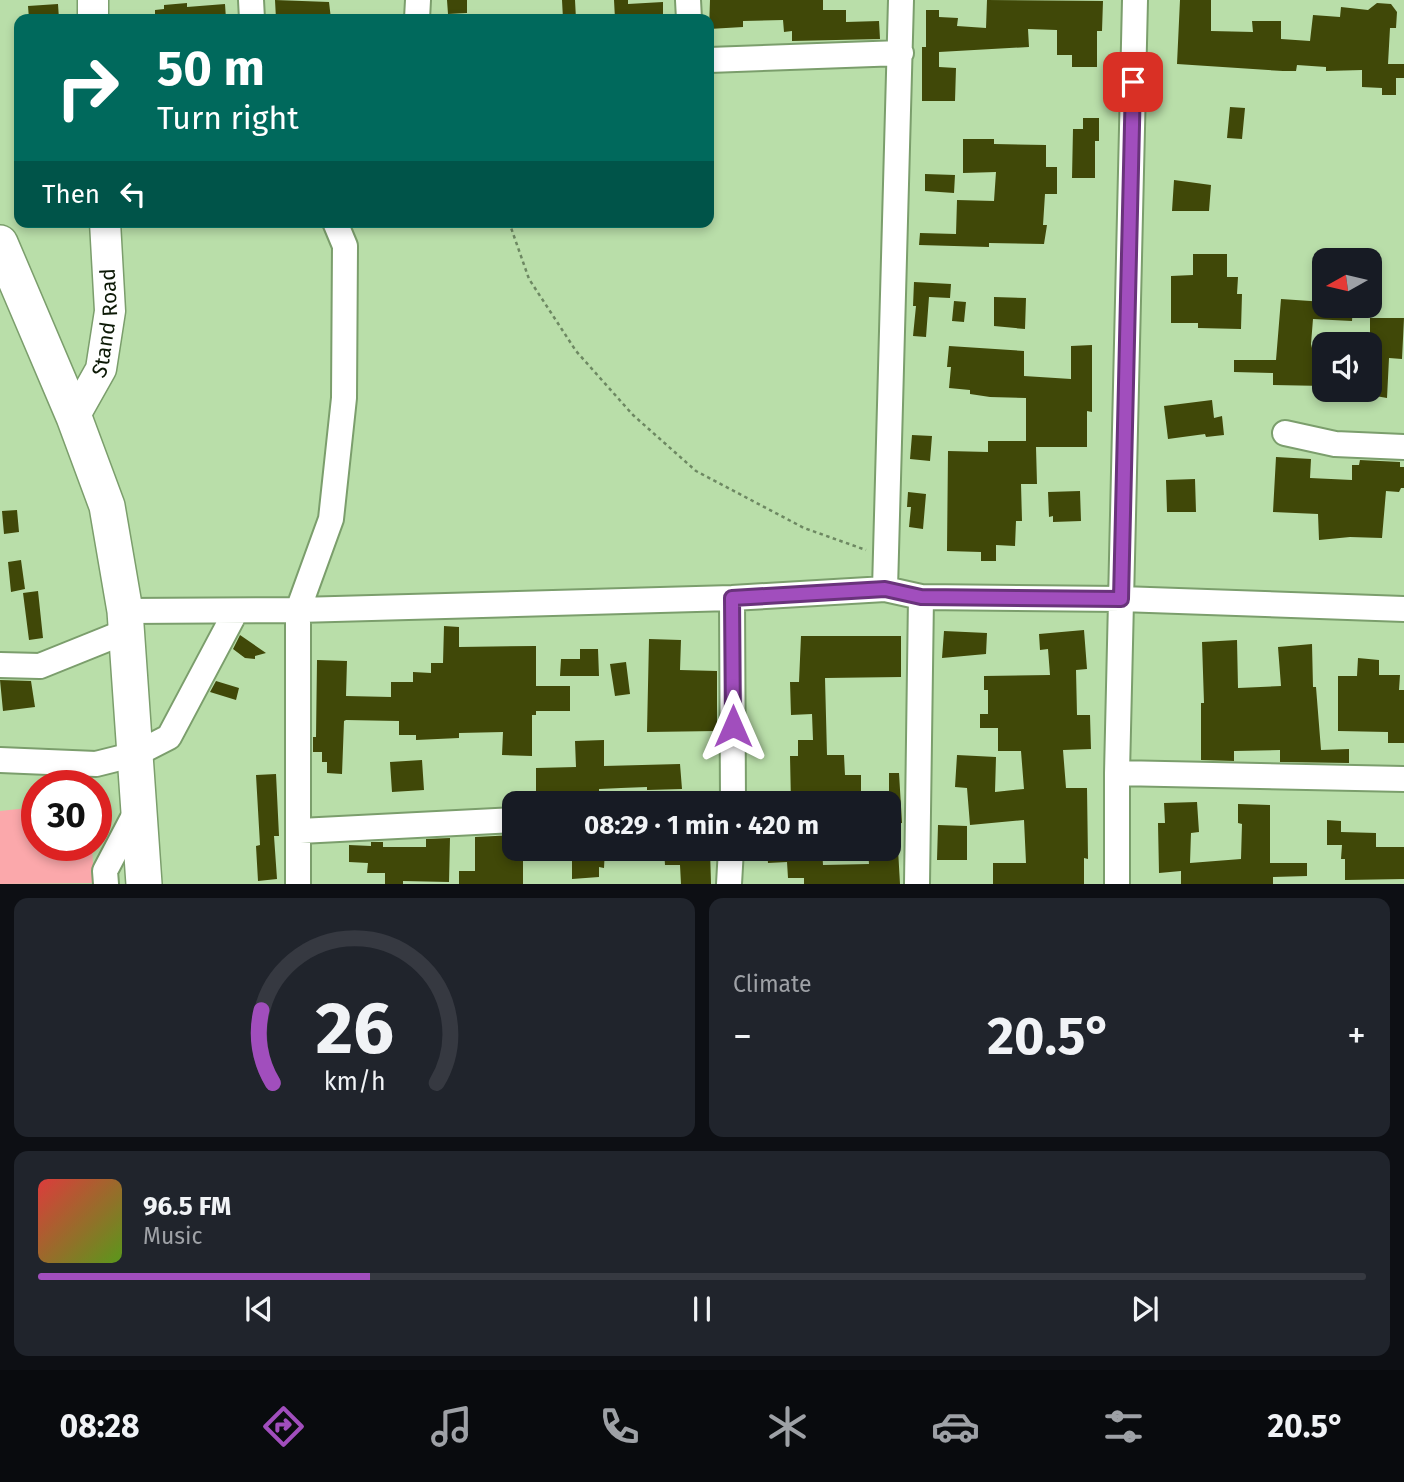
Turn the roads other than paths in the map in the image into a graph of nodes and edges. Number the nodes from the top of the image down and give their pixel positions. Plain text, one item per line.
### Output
1 (901, 0) edge
2 (1135, 0) edge
3 (901, 53) junction
4 (714, 60) edge
5 (105, 228) edge
6 (338, 228) edge
7 (0, 243) edge
8 (74, 417) junction
9 (1285, 433) dead end
10 (1404, 447) edge
11 (885, 589) junction
12 (921, 597) junction
13 (732, 598) junction
14 (1121, 599) junction
15 (1404, 609) edge
16 (236, 611) junction
17 (298, 611) junction
18 (126, 621) junction
19 (0, 665) edge
20 (136, 754) junction
21 (0, 760) edge
22 (1117, 773) junction
23 (1404, 779) edge
24 (733, 791) edge
25 (139, 805) junction
26 (502, 821) edge
27 (300, 831) junction
28 (730, 861) edge
29 (106, 884) edge
30 (144, 884) edge
31 (298, 884) edge
32 (729, 884) edge
33 (917, 884) edge
34 (1117, 884) edge

1 - 3 street
2 - 14 street
3 - 4 street
3 - 11 street
5 - 8 main road, Stand Road
6 - 17 street
7 - 8 highway
8 - 18 highway
9 - 10 street
11 - 12 street
11 - 13 street
12 - 14 street
12 - 33 street
13 - 17 street
13 - 24 street
14 - 15 street
14 - 22 street
16 - 17 street
16 - 18 street
16 - 20 street
17 - 27 street
18 - 19 street
18 - 20 highway
20 - 21 street
20 - 25 highway
22 - 23 street
22 - 34 street
25 - 29 street
25 - 30 highway
26 - 27 street
27 - 31 street
28 - 32 street

